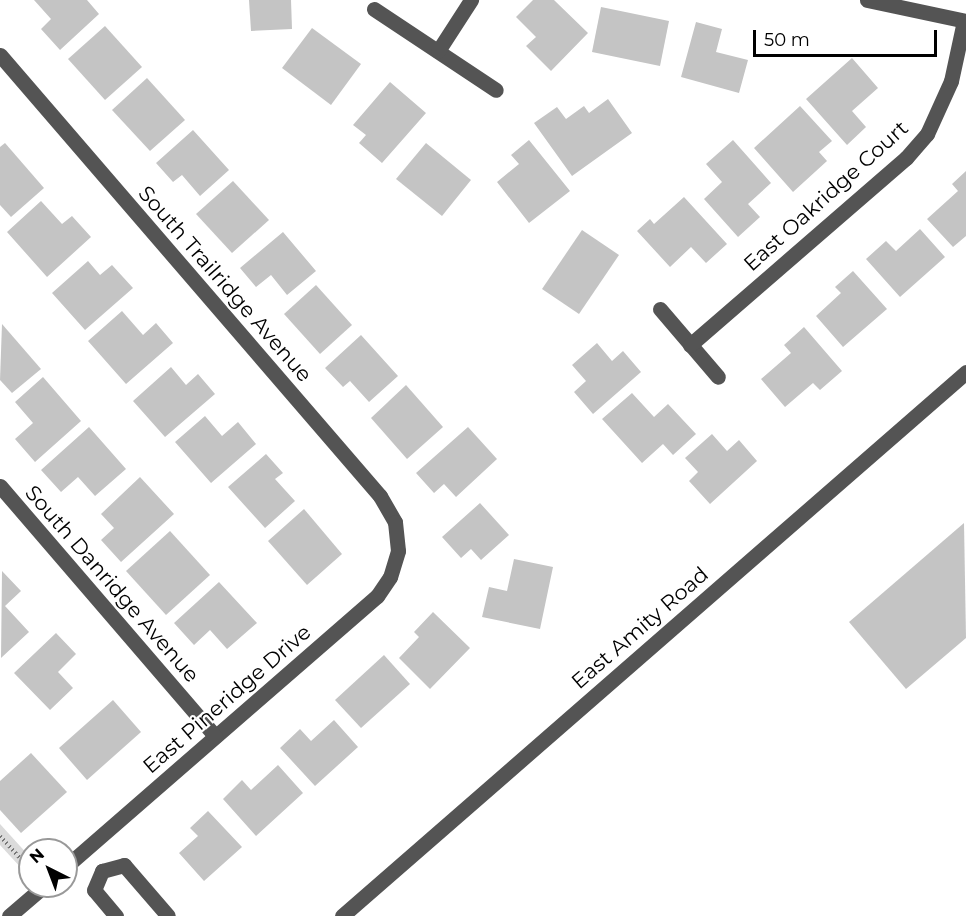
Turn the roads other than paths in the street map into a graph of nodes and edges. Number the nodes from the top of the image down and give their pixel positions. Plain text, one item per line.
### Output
1 (471, 0) edge
2 (867, 0) edge
3 (374, 9) dead end
4 (965, 21) edge
5 (438, 51) junction
6 (0, 55) edge
7 (496, 90) dead end
8 (660, 309) dead end
9 (690, 345) junction
10 (966, 372) edge
11 (718, 377) dead end
12 (0, 486) edge
13 (398, 550) joint
14 (215, 736) junction
15 (84, 850) junction
16 (78, 855) edge
17 (102, 871) junction
18 (30, 898) edge
19 (9, 916) edge
20 (116, 916) edge
21 (168, 916) edge
22 (342, 916) edge

1 - 5 street
2 - 4 street
3 - 5 street
4 - 9 street, East Oakridge Court
5 - 7 street
6 - 13 street, South Trailridge Avenue
8 - 9 street
9 - 11 street
10 - 22 street, East Amity Road
12 - 14 street, South Danridge Avenue
13 - 14 street, East Pineridge Drive
14 - 15 street, East Pineridge Drive
15 - 16 street, East Pineridge Drive
15 - 17 street
17 - 20 street
17 - 21 street
18 - 19 street

